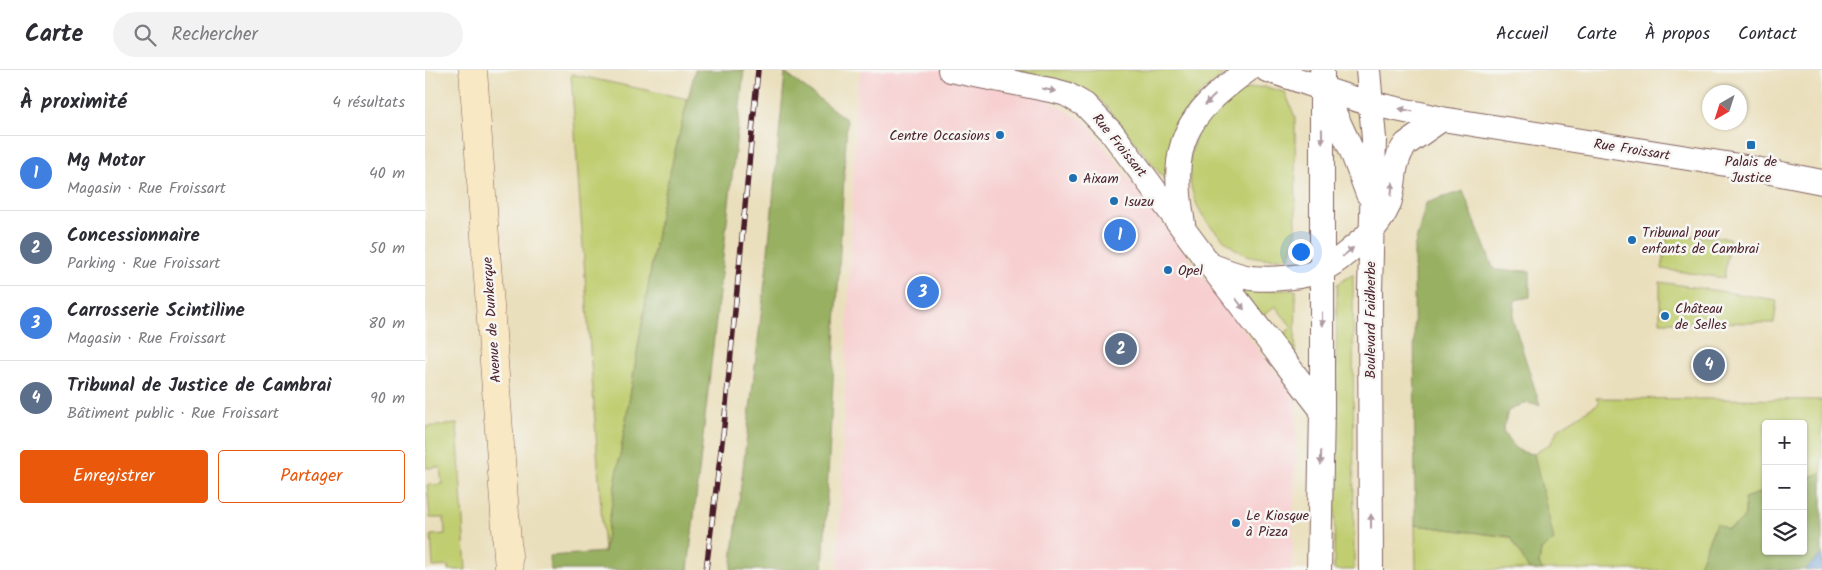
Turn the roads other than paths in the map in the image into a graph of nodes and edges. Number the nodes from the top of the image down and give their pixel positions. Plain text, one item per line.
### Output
1 (473, 70) edge
2 (949, 70) edge
3 (1248, 70) edge
4 (1267, 70) edge
5 (1368, 70) edge
6 (1322, 79) edge
7 (1370, 103) junction
8 (1442, 119) junction
9 (1822, 182) edge
10 (1371, 202) junction
11 (1184, 228) junction
12 (1371, 232) junction
13 (1211, 265) junction
14 (1322, 270) junction
15 (1322, 410) junction
16 (509, 570) edge
17 (1319, 570) edge
18 (1371, 570) edge

1 - 16 main road, Avenue de Dunkerque
2 -> 11 street, Rue Froissart
3 -> 11 street, Rue Froissart
4 - 6 street, Rue Froissart
5 - 7 street, Boulevard Faidherbe
6 - 7 street, Rue Froissart
6 - 10 street
6 -> 14 street
8 -> 7 street, Rue Froissart
7 - 10 street, Boulevard Faidherbe
8 - 9 street, Rue Froissart
12 -> 8 street
10 - 12 street, Boulevard Faidherbe
11 - 13 street, Rue Froissart
14 -> 12 street
18 -> 12 street, Boulevard Faidherbe
13 - 14 street
13 -> 15 street, Rue Froissart
14 -> 15 street
15 -> 17 street

